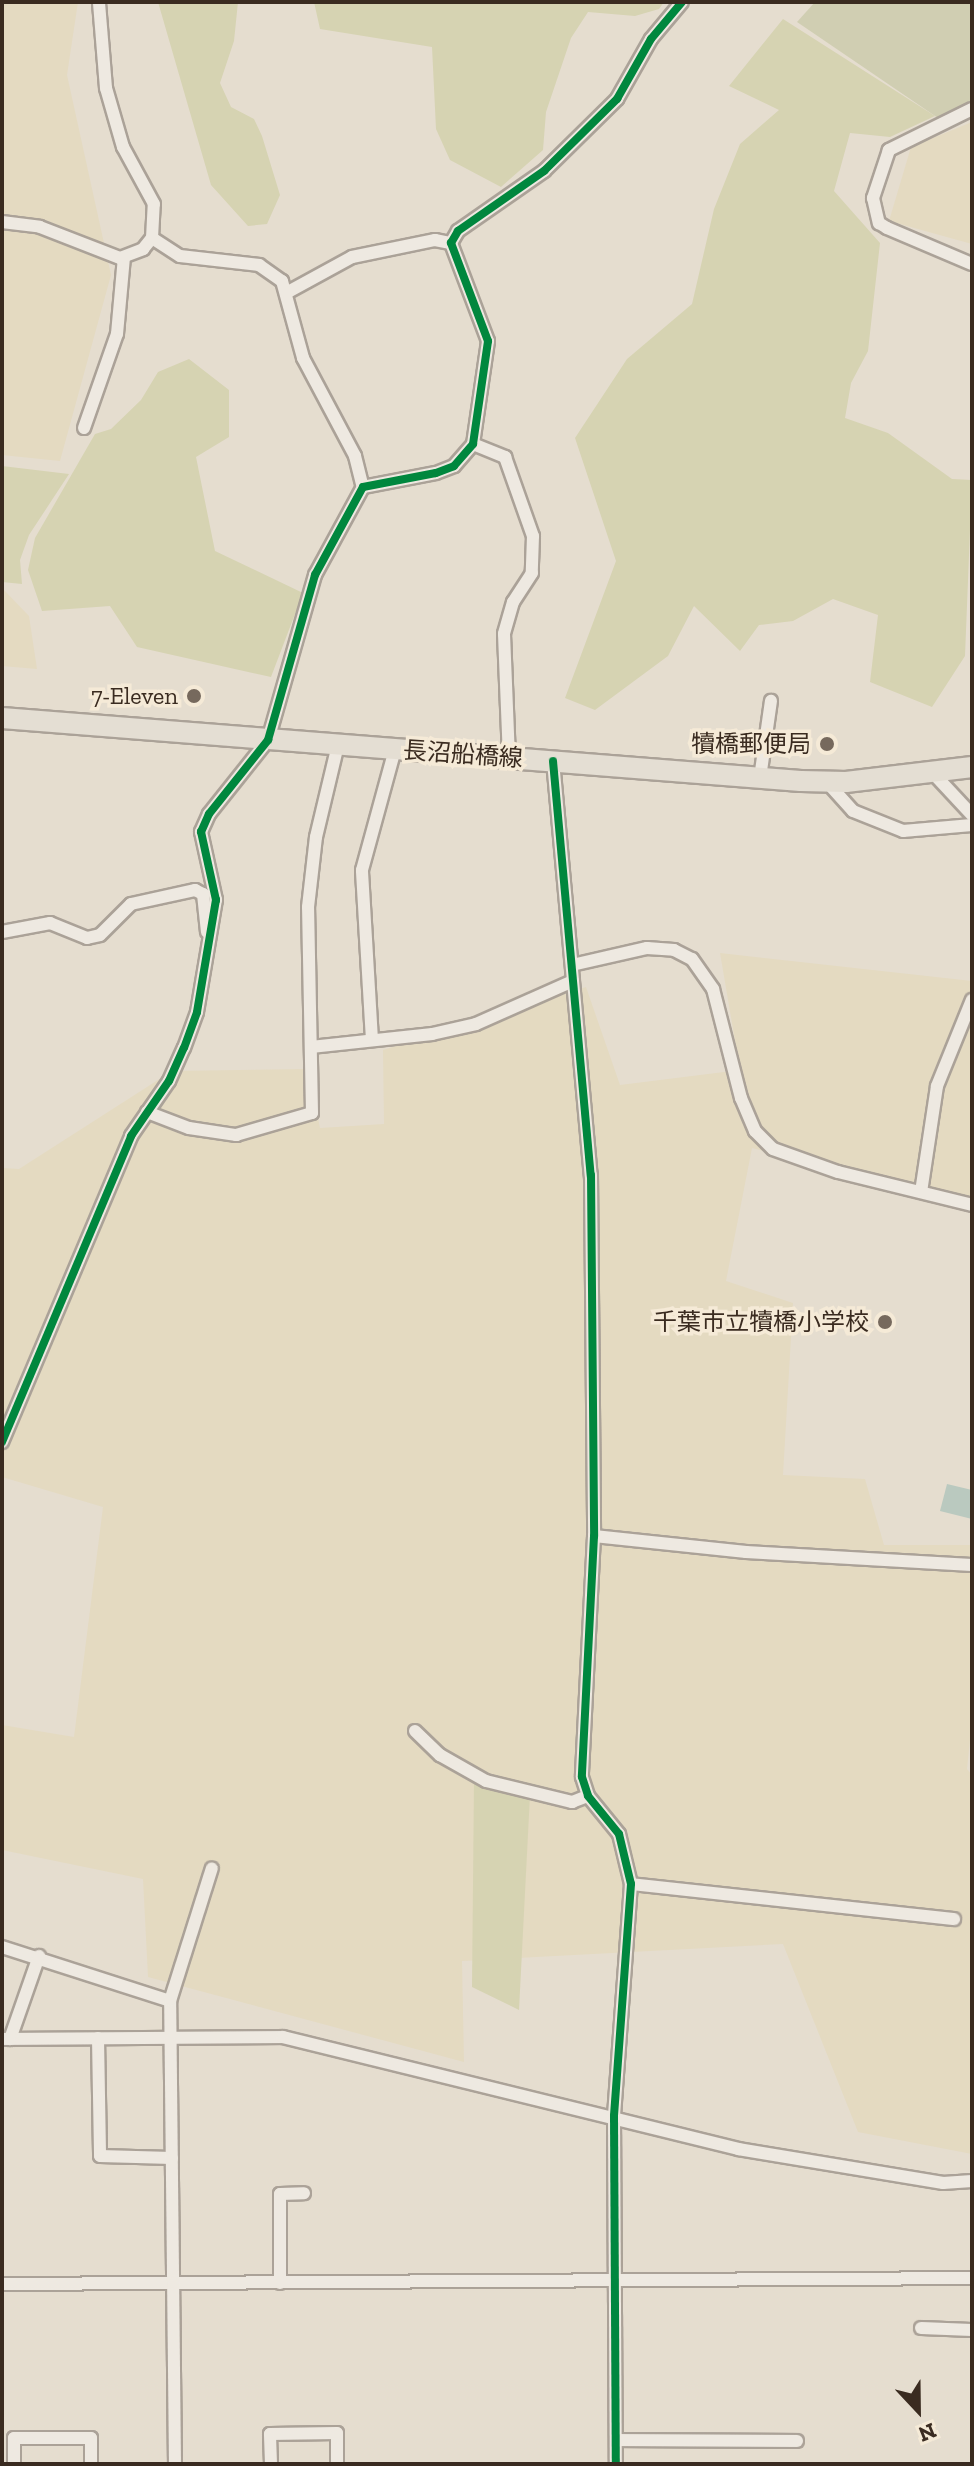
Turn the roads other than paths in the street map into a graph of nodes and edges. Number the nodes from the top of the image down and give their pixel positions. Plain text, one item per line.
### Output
1 (99, 2) edge
2 (682, 2) edge
3 (972, 109) edge
4 (2, 222) edge
5 (152, 238) junction
6 (451, 243) junction
7 (124, 257) junction
8 (972, 264) edge
9 (288, 292) junction
10 (84, 428) dead end
11 (473, 444) junction
12 (363, 487) junction
13 (771, 701) dead end
14 (2, 718) edge
15 (268, 740) junction
16 (338, 745) junction
17 (395, 749) junction
18 (509, 758) junction
19 (553, 761) junction
20 (972, 767) edge
21 (933, 773) junction
22 (760, 778) junction
23 (826, 781) junction
24 (972, 815) edge
25 (972, 825) edge
26 (2, 932) edge
27 (208, 948) junction
28 (572, 965) junction
29 (573, 981) junction
30 (972, 1000) edge
31 (372, 1040) junction
32 (311, 1047) junction
33 (147, 1112) junction
34 (921, 1192) junction
35 (972, 1205) edge
36 (2, 1442) edge
37 (594, 1536) junction
38 (972, 1565) edge
39 (415, 1731) dead end
40 (588, 1796) junction
41 (212, 1868) dead end
42 (631, 1884) junction
43 (954, 1919) dead end
44 (2, 1947) edge
45 (39, 1956) junction
46 (170, 2001) junction
47 (98, 2038) junction
48 (171, 2038) junction
49 (6, 2039) edge
50 (614, 2116) junction
51 (172, 2158) junction
52 (972, 2181) edge
53 (304, 2193) dead end
54 (972, 2278) edge
55 (616, 2280) junction
56 (280, 2283) junction
57 (2, 2284) edge
58 (173, 2284) junction
59 (921, 2328) dead end
60 (972, 2330) edge
61 (616, 2440) junction
62 (797, 2441) dead end
63 (14, 2464) edge
64 (91, 2464) edge
65 (175, 2464) edge
66 (271, 2464) edge
67 (337, 2464) edge
68 (616, 2464) edge

1 - 5 street
2 - 6 street
3 - 8 street
4 - 7 street
5 - 7 street
5 - 9 street
6 - 9 street
6 - 11 street
7 - 10 street
9 - 12 street
11 - 12 street
11 - 18 street
12 - 15 street
13 - 22 street
14 - 15 main road, 長沼船橋線
15 - 16 main road, 長沼船橋線
15 - 27 street
16 - 17 main road, 長沼船橋線
16 - 32 street
17 - 18 main road, 長沼船橋線
17 - 31 street
18 - 19 main road, 長沼船橋線
19 - 22 main road, 長沼船橋線
19 - 28 street
20 - 21 main road, 長沼船橋線
21 - 23 main road, 長沼船橋線
21 - 24 street
22 - 23 main road, 長沼船橋線
23 - 25 street
26 - 27 street
27 - 33 street
28 - 29 street
28 - 34 street
29 - 31 street
29 - 37 street
30 - 34 street
31 - 32 street
32 - 33 street
33 - 36 street
34 - 35 street
37 - 38 street
37 - 40 street
39 - 40 street
40 - 42 street
41 - 46 street
42 - 43 street
42 - 50 street
44 - 45 street
45 - 46 street
45 - 49 street
46 - 48 street
47 - 48 street
47 - 49 street
47 - 51 street
48 - 50 street
48 - 51 street
50 - 52 street
50 - 55 street
51 - 58 street
53 - 56 street
54 - 55 street
55 - 56 street
55 - 61 street
56 - 58 street
57 - 58 street
58 - 65 street
59 - 60 street
61 - 62 street
61 - 68 street
63 - 64 street
66 - 67 street

